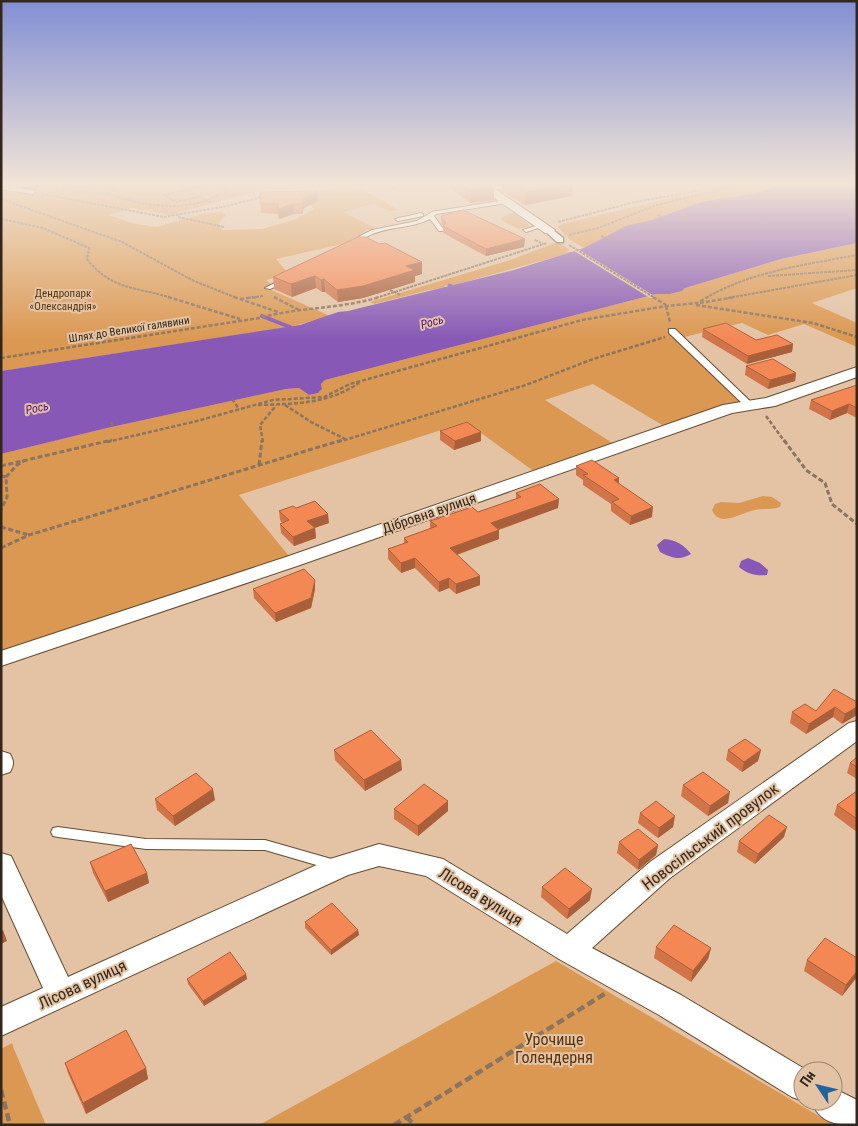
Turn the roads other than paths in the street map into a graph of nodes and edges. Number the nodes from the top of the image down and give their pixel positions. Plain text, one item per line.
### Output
1 (367, 235) edge
2 (553, 235) edge
3 (559, 239) road end
4 (346, 248) edge
5 (293, 276) edge
6 (268, 288) dead end
7 (672, 331) road end
8 (857, 372) edge
9 (749, 405) junction
10 (1, 660) edge
11 (856, 730) edge
12 (1, 760) edge
13 (1, 766) edge
14 (58, 832) dead end
15 (1, 864) edge
16 (340, 866) junction
17 (569, 950) junction
18 (61, 994) junction
19 (1, 1022) edge
20 (793, 1080) edge
21 (843, 1111) edge
22 (857, 1119) edge

1 - 4 lane
2 - 3 street
5 - 6 lane
7 - 9 lane
8 - 9 street, Дібровна вулиця
9 - 10 street, Дібровна вулиця
11 - 17 street, Новосільський провулок
12 - 13 street
14 - 16 lane
15 - 18 street
16 - 17 street, Лісова вулиця
16 - 18 street, Лісова вулиця
17 - 20 street, Лісова вулиця
18 - 19 street, Лісова вулиця
21 - 22 street

